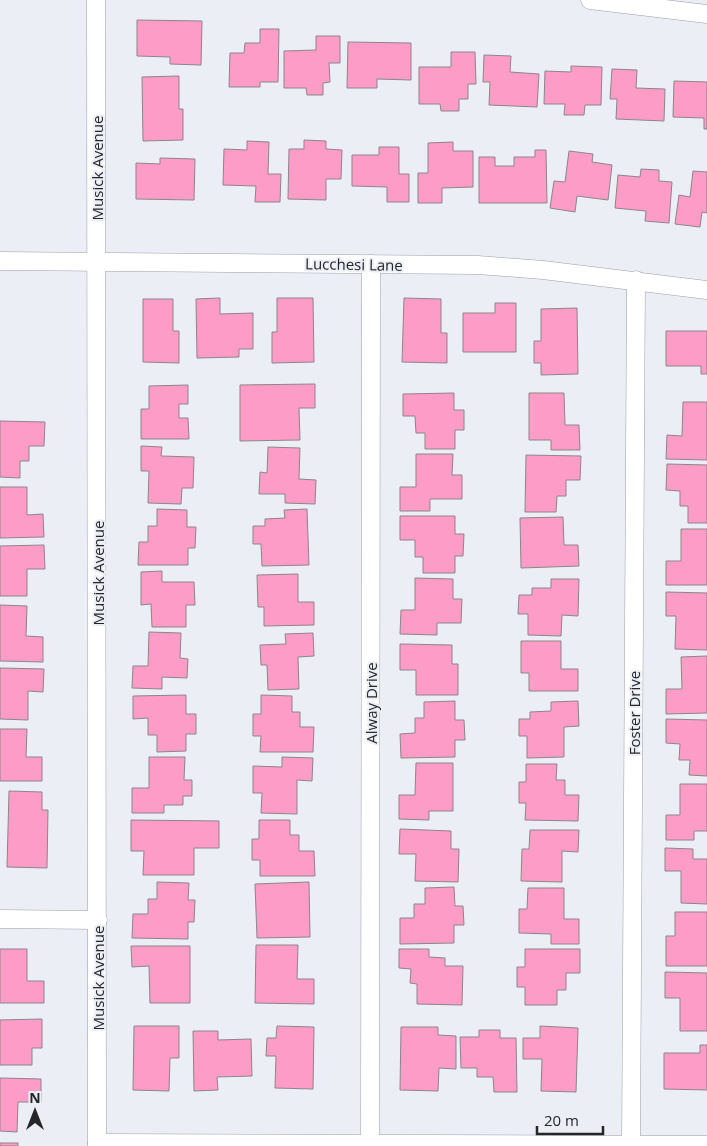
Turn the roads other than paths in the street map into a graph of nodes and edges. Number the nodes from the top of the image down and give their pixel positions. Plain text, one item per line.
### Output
1 (96, 0) edge
2 (590, 0) edge
3 (707, 14) edge
4 (0, 261) edge
5 (98, 262) junction
6 (371, 264) junction
7 (636, 280) junction
8 (707, 290) edge
9 (0, 919) edge
10 (98, 920) junction
11 (370, 1143) junction
12 (97, 1144) edge
13 (631, 1145) edge
14 (707, 1145) edge

1 - 5 street, Musick Avenue
2 - 3 street
4 - 5 street, Lucchesi Lane
5 - 6 street, Lucchesi Lane
5 - 10 street, Musick Avenue
6 - 7 street, Lucchesi Lane
6 - 11 street, Alway Drive
7 - 8 street, Lucchesi Lane
7 - 13 street, Foster Drive
9 - 10 street
10 - 12 street, Musick Avenue
11 - 12 street
11 - 13 street
13 - 14 street

